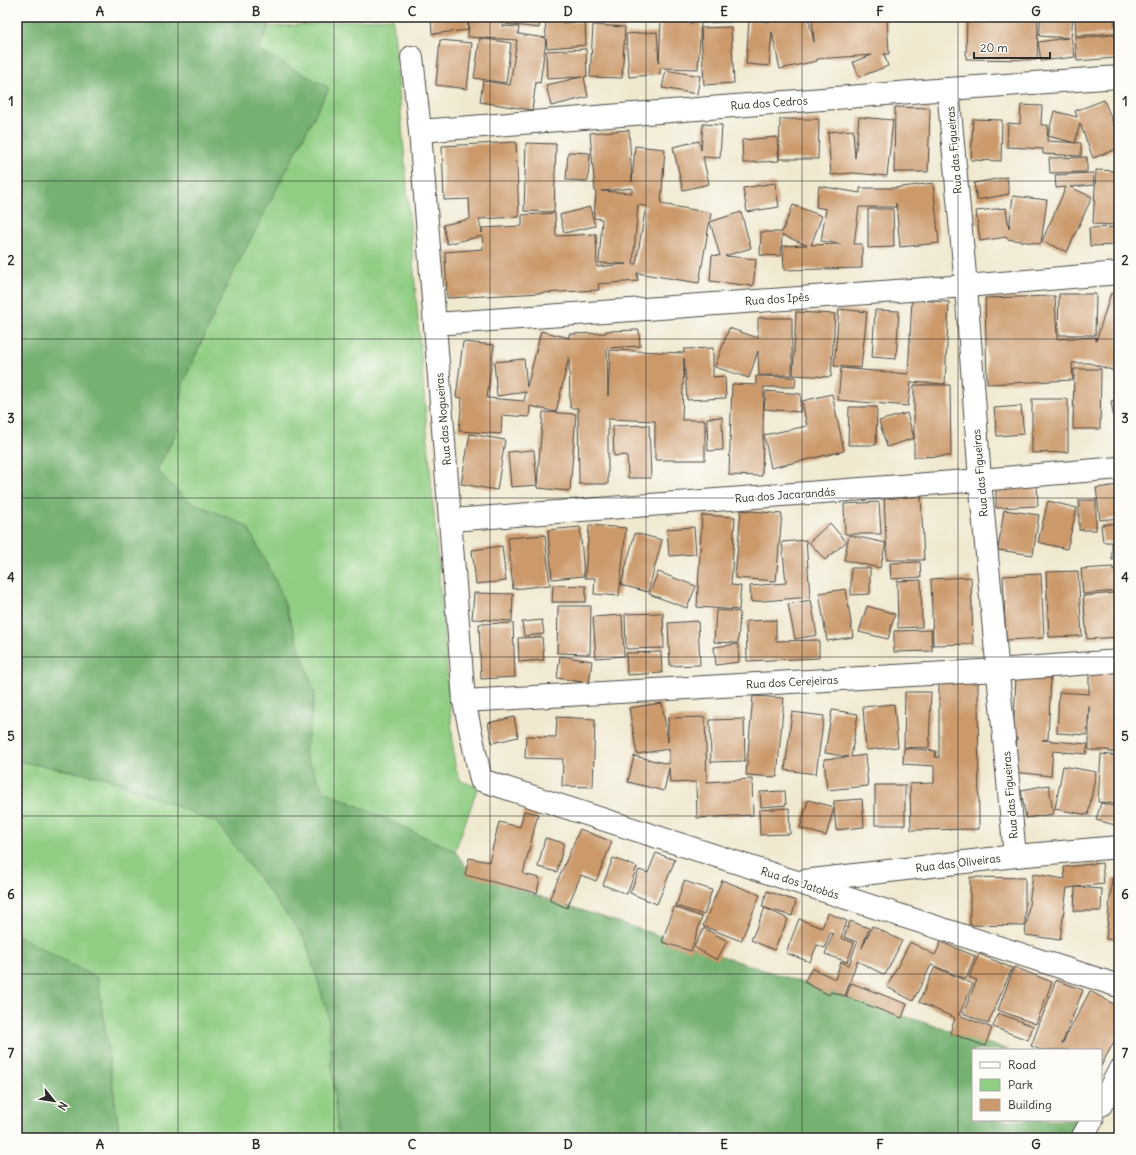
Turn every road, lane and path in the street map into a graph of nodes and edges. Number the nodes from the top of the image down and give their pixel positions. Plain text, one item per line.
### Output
1 (412, 57) dead end
2 (1119, 77) edge
3 (948, 89) junction
4 (420, 131) junction
5 (1119, 273) edge
6 (966, 286) junction
7 (435, 324) junction
8 (1119, 468) edge
9 (980, 480) junction
10 (451, 520) junction
11 (1119, 661) edge
12 (998, 670) junction
13 (464, 701) junction
14 (481, 780) joint
15 (1119, 847) edge
16 (1015, 856) junction
17 (797, 882) junction
18 (1119, 986) edge
19 (1091, 1121) edge
20 (1082, 1138) edge

1 - 4 street, Rua das Nogueiras
2 - 3 street, Rua dos Cedros
3 - 4 street, Rua dos Cedros
3 - 6 street, Rua das Figueiras
4 - 7 street, Rua das Nogueiras
5 - 6 street, Rua dos Ipês
6 - 7 street, Rua dos Ipês
6 - 9 street, Rua das Figueiras
7 - 10 street, Rua das Nogueiras
8 - 9 street, Rua dos Jacarandás
9 - 10 street, Rua dos Jacarandás
9 - 12 street, Rua das Figueiras
10 - 13 street, Rua das Nogueiras
11 - 12 street, Rua dos Cerejeiras
12 - 13 street, Rua dos Cerejeiras
12 - 16 street, Rua das Figueiras
13 - 14 street, Rua das Nogueiras
14 - 17 street, Rua dos Jatobás
15 - 16 street, Rua das Oliveiras
16 - 17 street, Rua das Oliveiras
17 - 18 street, Rua dos Jatobás
19 - 20 street

